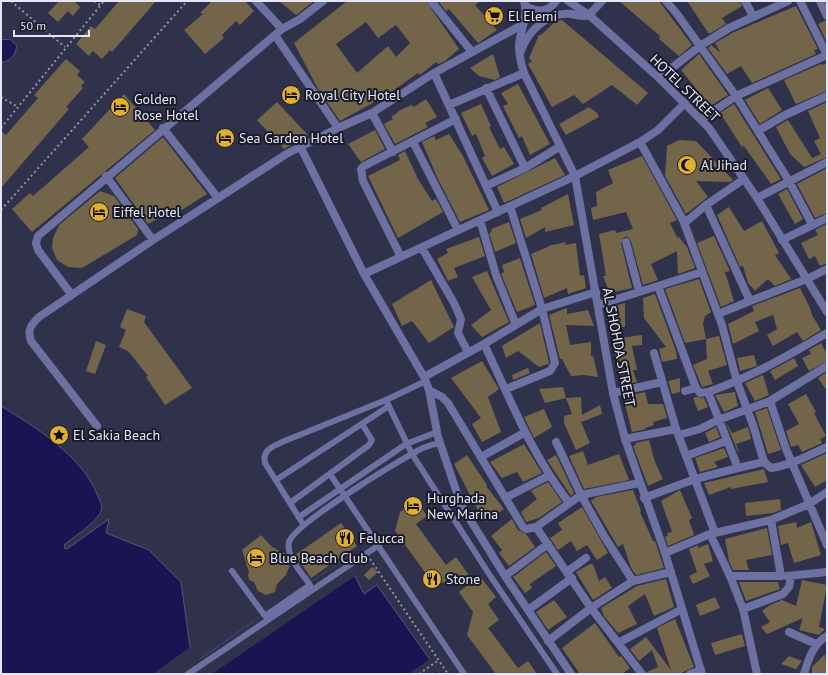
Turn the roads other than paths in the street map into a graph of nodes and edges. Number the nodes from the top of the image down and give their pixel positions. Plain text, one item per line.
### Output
1 (256, 1) edge
2 (323, 1) edge
3 (431, 1) edge
4 (556, 1) edge
5 (568, 1) edge
6 (602, 1) edge
7 (666, 1) edge
8 (745, 1) edge
9 (788, 1) edge
10 (800, 1) edge
11 (820, 1) edge
12 (525, 4) edge
13 (589, 16) junction
14 (753, 16) junction
15 (827, 16) edge
16 (522, 25) junction
17 (282, 28) junction
18 (274, 35) junction
19 (700, 46) junction
20 (472, 52) junction
21 (827, 55) edge
22 (520, 59) junction
23 (434, 73) junction
24 (524, 73) junction
25 (659, 78) junction
26 (486, 88) junction
27 (736, 96) junction
28 (827, 96) edge
29 (685, 103) junction
30 (449, 105) junction
31 (372, 113) junction
32 (456, 119) junction
33 (702, 119) junction
34 (163, 128) junction
35 (338, 128) junction
36 (758, 131) junction
37 (413, 142) junction
38 (640, 142) junction
39 (560, 147) junction
40 (301, 148) junction
41 (393, 152) junction
42 (827, 162) edge
43 (525, 168) junction
44 (106, 176) junction
45 (575, 176) junction
46 (744, 179) junction
47 (789, 181) junction
48 (486, 186) junction
49 (218, 198) junction
50 (757, 198) junction
51 (706, 205) junction
52 (510, 206) junction
53 (498, 212) junction
54 (827, 218) edge
55 (480, 220) junction
56 (683, 220) junction
57 (812, 224) junction
58 (458, 230) junction
59 (153, 240) junction
60 (782, 240) junction
61 (626, 242) dead end
62 (422, 248) junction
63 (400, 257) junction
64 (827, 269) edge
65 (702, 272) junction
66 (364, 274) junction
67 (807, 279) junction
68 (658, 286) junction
69 (596, 292) junction
70 (639, 292) junction
71 (71, 294) junction
72 (750, 301) junction
73 (598, 305) junction
74 (542, 309) junction
75 (827, 312) edge
76 (718, 314) junction
77 (516, 324) junction
78 (827, 333) edge
79 (484, 344) junction
80 (468, 352) junction
81 (654, 353) dead end
82 (827, 366) edge
83 (425, 379) junction
84 (662, 382) junction
85 (737, 382) junction
86 (696, 388) junction
87 (506, 389) junction
88 (429, 390) junction
89 (685, 391) dead end
90 (708, 392) junction
91 (613, 393) junction
92 (386, 400) junction
93 (770, 401) junction
94 (389, 406) junction
95 (748, 410) junction
96 (718, 420) junction
97 (362, 424) junction
98 (97, 426) dead end
99 (437, 432) junction
100 (677, 432) junction
101 (524, 433) junction
102 (625, 439) junction
103 (726, 441) junction
104 (556, 442) dead end
105 (440, 443) junction
106 (406, 444) junction
107 (827, 446) edge
108 (412, 454) junction
109 (686, 456) junction
110 (481, 457) junction
111 (764, 462) junction
112 (792, 463) junction
113 (738, 468) junction
114 (330, 474) junction
115 (548, 476) junction
116 (695, 479) junction
117 (276, 480) junction
118 (639, 482) junction
119 (341, 489) junction
120 (827, 492) edge
121 (582, 495) junction
122 (346, 496) junction
123 (505, 498) junction
124 (644, 498) junction
125 (290, 503) junction
126 (568, 504) junction
127 (809, 504) junction
128 (299, 517) junction
129 (771, 520) junction
130 (303, 524) junction
131 (536, 526) junction
132 (712, 534) junction
133 (548, 544) junction
134 (379, 545) junction
135 (827, 545) edge
136 (665, 553) junction
137 (586, 558) dead end
138 (568, 571) junction
139 (232, 572) dead end
140 (671, 572) junction
141 (827, 572) edge
142 (505, 576) junction
143 (730, 576) junction
144 (781, 576) junction
145 (791, 577) junction
146 (572, 578) junction
147 (633, 581) junction
148 (591, 608) junction
149 (743, 609) junction
150 (528, 610) junction
151 (682, 610) junction
152 (789, 632) dead end
153 (827, 636) edge
154 (548, 641) junction
155 (618, 643) junction
156 (816, 644) junction
157 (701, 672) edge
158 (188, 674) edge
159 (464, 674) edge
160 (557, 674) edge
161 (571, 674) edge
162 (642, 674) edge
163 (690, 674) edge
164 (757, 674) edge
165 (804, 674) edge

1 - 17 street
2 - 17 street
3 - 20 street
4 - 12 street
5 - 13 street, HOTEL STREET
6 - 13 street
7 - 19 street
8 - 14 street
9 - 14 street
10 - 21 street
11 - 15 street
12 - 16 street, AL SHOHDA STREET
13 - 22 street
13 - 25 street, HOTEL STREET
14 - 19 street
16 - 20 street
16 - 22 street, AL SHOHDA STREET
17 - 18 street
18 - 34 street
18 - 35 street
19 - 25 street
19 - 27 street
20 - 23 street
21 - 27 street
22 - 24 street, AL SHOHDA STREET
23 - 30 street
23 - 31 street
24 - 26 street
24 - 39 street, AL SHOHDA STREET
25 - 29 street, HOTEL STREET
26 - 30 street
26 - 43 street
27 - 33 street
27 - 36 street
28 - 36 street
29 - 33 street, HOTEL STREET
29 - 38 street
30 - 32 street
31 - 35 street
31 - 41 street
32 - 37 street
32 - 48 street
33 - 46 street, HOTEL STREET
34 - 44 street
34 - 49 street
35 - 40 street
36 - 47 street
37 - 41 street
37 - 58 street
38 - 45 street
38 - 56 street
39 - 43 street
39 - 45 street, AL SHOHDA STREET
40 - 49 street
40 - 66 street
41 - 63 street
42 - 47 street
43 - 48 street
44 - 59 street
44 - 71 street
45 - 52 street
45 - 69 street, AL SHOHDA STREET
46 - 50 street, HOTEL STREET
46 - 51 street
47 - 50 street
47 - 57 street
48 - 53 street
49 - 59 street
50 - 60 street, HOTEL STREET
51 - 56 street
51 - 72 street
52 - 53 street
52 - 74 street
53 - 55 street
54 - 57 street
55 - 58 street
55 - 77 street
56 - 65 street
57 - 60 street
58 - 62 street
59 - 71 street
60 - 67 street, HOTEL STREET
61 - 70 street
62 - 63 street
62 - 80 street
63 - 66 street
64 - 67 street
65 - 68 street
65 - 76 street
66 - 83 street
67 - 72 street
67 - 75 street, HOTEL STREET
68 - 70 street
68 - 86 street
69 - 73 street, AL SHOHDA STREET
69 - 74 street
70 - 73 street
71 - 98 street
72 - 76 street
73 - 91 street, AL SHOHDA STREET
74 - 77 street
74 - 87 street
76 - 85 street
77 - 79 street
78 - 85 street
79 - 80 street
79 - 87 street
80 - 83 street
81 - 84 street
82 - 93 street
83 - 88 street
83 - 92 lane
84 - 91 street
84 - 100 street
85 - 90 street
85 - 95 street
86 - 89 street
86 - 90 street
87 - 101 street
88 - 99 street
88 - 110 street
90 - 96 street
91 - 102 street, AL SHOHDA STREET
92 - 94 lane
92 - 117 lane
93 - 95 street
93 - 112 street
94 - 97 lane
94 - 106 lane
95 - 96 street
95 - 111 street
96 - 100 street
96 - 103 street
97 - 114 lane
97 - 117 lane
99 - 105 street
99 - 106 lane
100 - 102 street
100 - 109 street
101 - 110 street
101 - 115 street
102 - 118 street, AL SHOHDA STREET
103 - 109 street
103 - 113 street
104 - 121 street
105 - 108 lane
105 - 142 street
106 - 108 lane
106 - 119 lane
107 - 112 street
108 - 122 lane
108 - 160 lane
109 - 116 street
110 - 123 street
111 - 112 street
111 - 113 street
112 - 127 street
113 - 116 street
114 - 119 lane
114 - 125 lane
115 - 123 street
115 - 126 street
116 - 124 street
116 - 132 street
117 - 125 lane
118 - 121 street
118 - 124 street, AL SHOHDA STREET
119 - 122 lane
119 - 128 lane
120 - 127 street
121 - 126 street
121 - 147 street
122 - 130 lane
122 - 134 lane
123 - 131 street
124 - 136 street, AL SHOHDA STREET
125 - 128 lane
126 - 131 street
127 - 129 street
127 - 135 street
128 - 130 lane
129 - 132 street
129 - 144 street
130 - 139 lane
131 - 133 street
132 - 136 street
132 - 143 street
133 - 138 street
133 - 142 street
134 - 158 lane
134 - 159 lane
136 - 140 street, AL SHOHDA STREET
137 - 138 street
138 - 146 street
140 - 147 street
140 - 151 street, AL SHOHDA STREET
141 - 145 street
142 - 150 street
143 - 144 street
143 - 149 street
144 - 145 street
145 - 149 street
146 - 148 street
146 - 150 street
147 - 148 street
148 - 154 street
148 - 155 street
149 - 164 street
150 - 154 street
151 - 155 street
151 - 157 street, AL SHOHDA STREET
152 - 156 street
153 - 156 street
154 - 161 street
155 - 162 street
156 - 165 street
157 - 163 street

